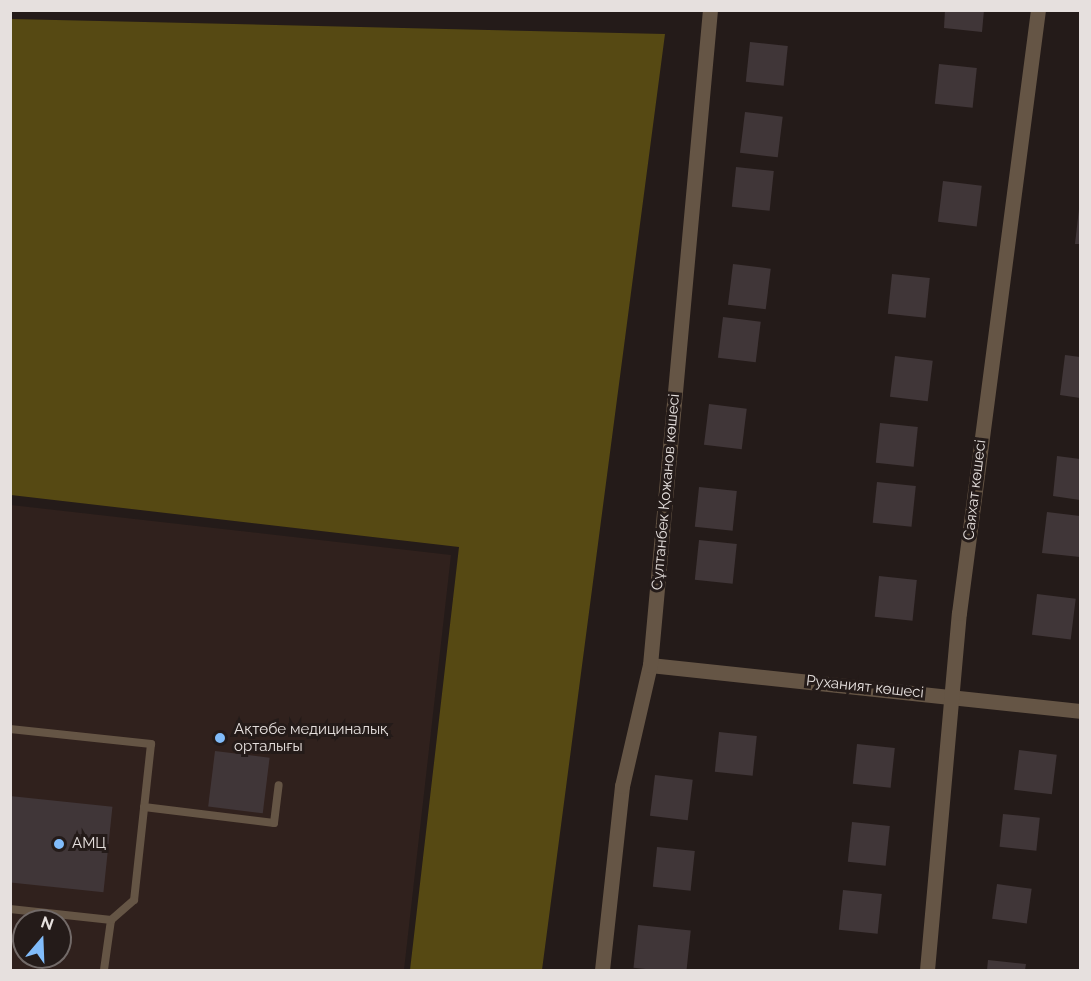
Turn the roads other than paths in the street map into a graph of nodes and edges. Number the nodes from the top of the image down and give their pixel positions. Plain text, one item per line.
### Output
1 (710, 10) edge
2 (1038, 10) edge
3 (650, 665) junction
4 (950, 696) junction
5 (1080, 711) edge
6 (10, 729) edge
7 (279, 785) dead end
8 (144, 807) junction
9 (10, 909) edge
10 (111, 920) junction
11 (104, 970) edge
12 (602, 970) edge
13 (927, 970) edge

1 - 3 street, Сұлтанбек Қожанов көшесі
2 - 4 street, Саяхат көшесі
3 - 4 street, Руханият көшесі
3 - 12 street, Сұлтанбек Қожанов көшесі
4 - 5 street, Руханият көшесі
4 - 13 street, Саяхат көшесі
6 - 8 lane
7 - 8 lane
8 - 10 lane
9 - 10 lane
10 - 11 lane

